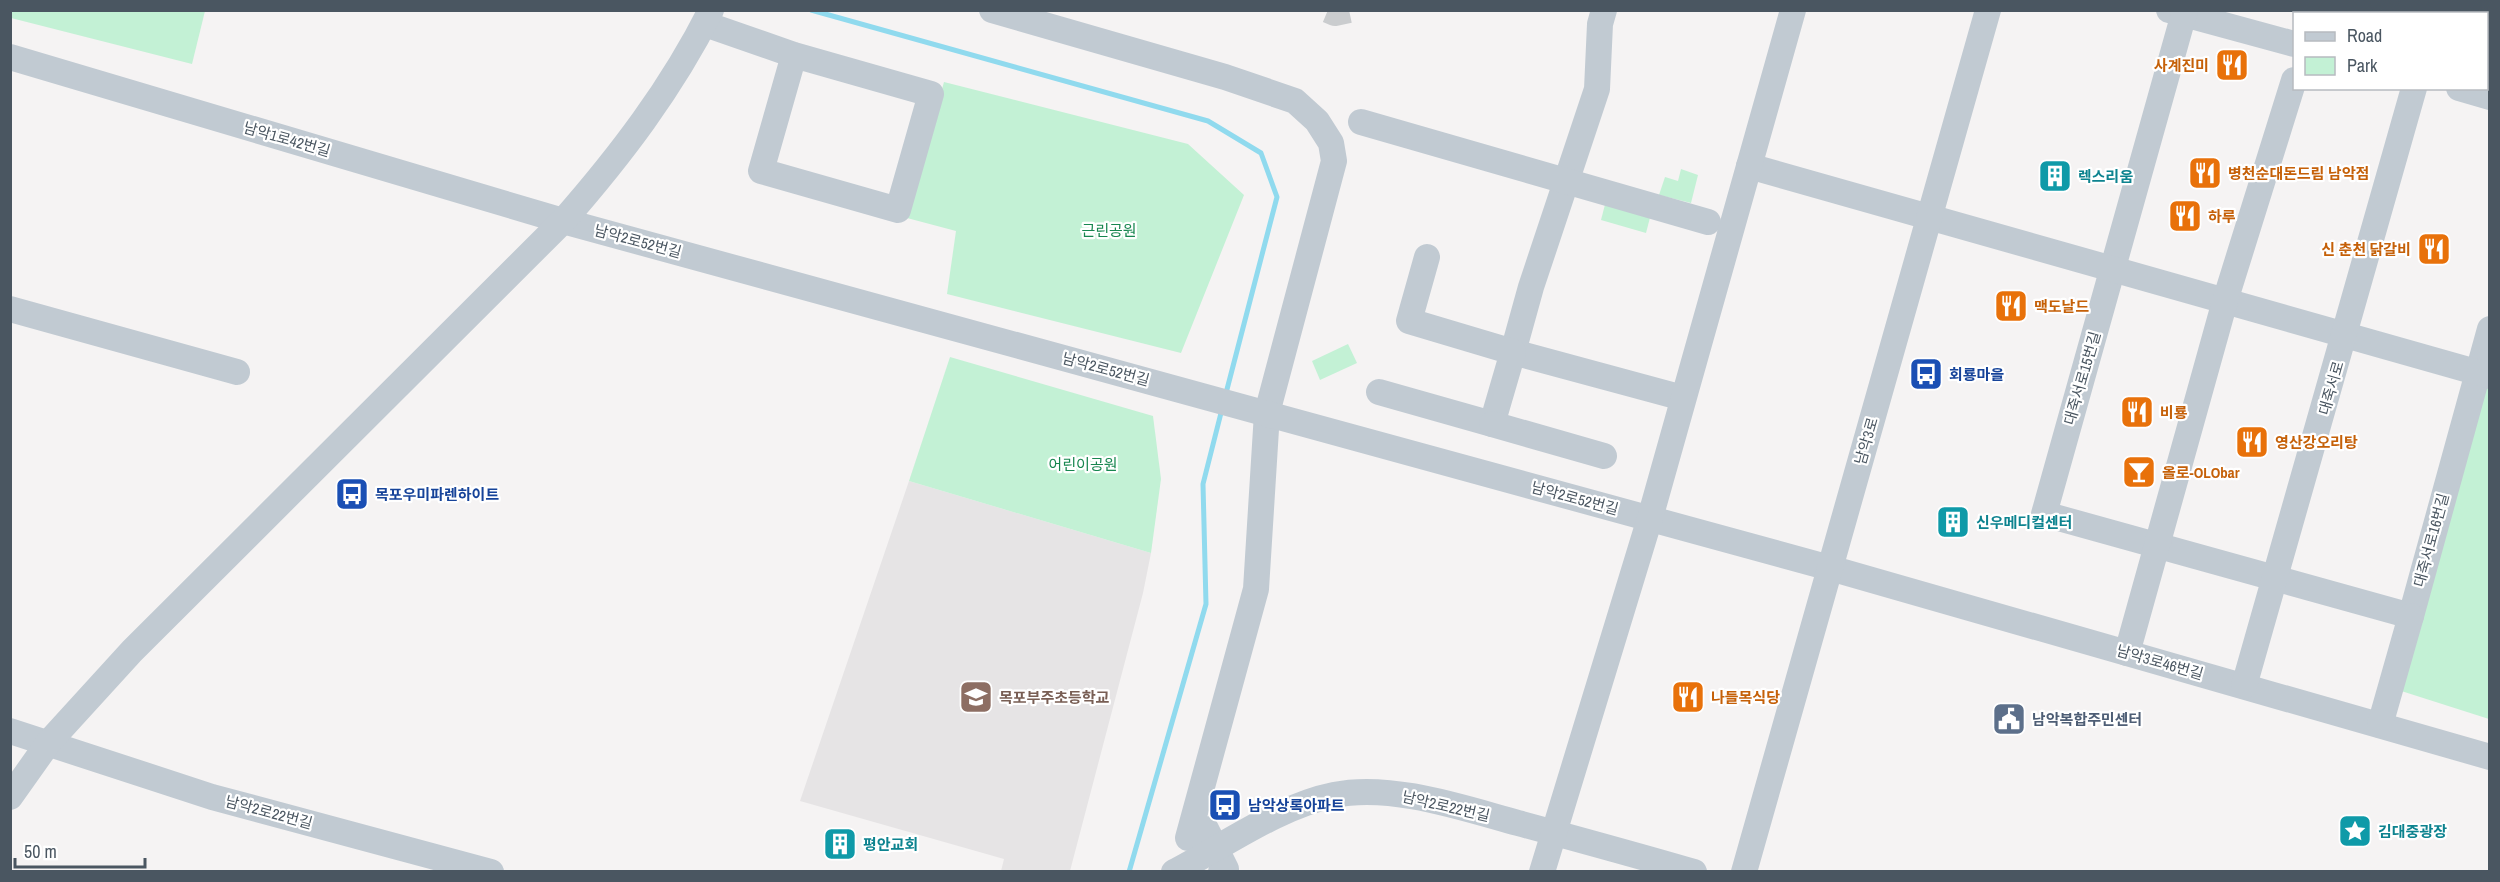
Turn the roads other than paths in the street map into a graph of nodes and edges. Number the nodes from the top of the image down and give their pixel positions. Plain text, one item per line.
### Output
1 (992, 10) edge
2 (1604, 10) edge
3 (1793, 10) edge
4 (1988, 10) edge
5 (2180, 12) edge
6 (708, 17) edge
7 (2293, 43) edge
8 (794, 55) junction
9 (10, 57) edge
10 (2293, 86) edge
11 (2413, 90) edge
12 (2466, 90) edge
13 (2490, 97) edge
14 (1361, 122) dead end
15 (1749, 166) junction
16 (1566, 181) junction
17 (1930, 218) junction
18 (563, 221) junction
19 (1708, 222) dead end
20 (1427, 257) dead end
21 (2113, 269) junction
22 (2225, 301) junction
23 (10, 309) edge
24 (2490, 329) edge
25 (2346, 335) junction
26 (1513, 352) junction
27 (237, 372) dead end
28 (2483, 375) edge
29 (1379, 392) dead end
30 (1683, 398) junction
31 (1267, 413) junction
32 (1492, 424) junction
33 (1604, 456) dead end
34 (1650, 518) junction
35 (2157, 546) junction
36 (1830, 568) junction
37 (2276, 580) junction
38 (2411, 616) junction
39 (2127, 653) junction
40 (2244, 686) junction
41 (2380, 725) junction
42 (10, 731) edge
43 (49, 742) junction
44 (2490, 757) edge
45 (10, 797) edge
46 (1553, 833) junction
47 (1219, 861) edge
48 (491, 872) edge
49 (1174, 872) edge
50 (1542, 872) edge
51 (1694, 872) edge
52 (1744, 872) edge

1 - 31 street
2 - 16 street
3 - 15 street
4 - 17 street, 남악3로
5 - 7 street
5 - 21 street, 대죽서로15번길
6 - 8 street
6 - 18 street
8 - 8 street
9 - 18 street, 남악1로42번길
10 - 22 street
11 - 25 street, 대죽서로
12 - 13 street
14 - 16 street
15 - 17 street
15 - 30 street
16 - 19 street
16 - 26 street
17 - 21 street
17 - 36 street, 남악3로
18 - 31 street, 남악2로52번길
18 - 43 street
20 - 26 street
21 - 22 street
21 - 35 street, 대죽서로15번길
22 - 25 street
22 - 35 street
23 - 27 street
24 - 28 street, 대죽서로16번길
25 - 28 street
25 - 37 street, 대죽서로
26 - 30 street
26 - 32 street
28 - 38 street, 대죽서로16번길
29 - 32 street
30 - 34 street
31 - 34 street, 남악2로52번길
31 - 47 street
32 - 33 street
34 - 36 street, 남악2로52번길
34 - 46 street
35 - 37 street, 대죽서로15번길
35 - 39 street
36 - 39 street, 남악3로46번길
36 - 52 street, 남악3로
37 - 38 street
37 - 40 street, 대죽서로
38 - 41 street, 대죽서로16번길
39 - 40 street, 남악3로46번길
40 - 41 street, 남악3로46번길
41 - 44 street, 남악3로46번길
42 - 43 street, 남악2로22번길
43 - 45 street
43 - 48 street, 남악2로22번길
46 - 47 street, 남악2로22번길
46 - 50 street
46 - 51 street, 남악2로22번길
47 - 49 street, 남악2로22번길

